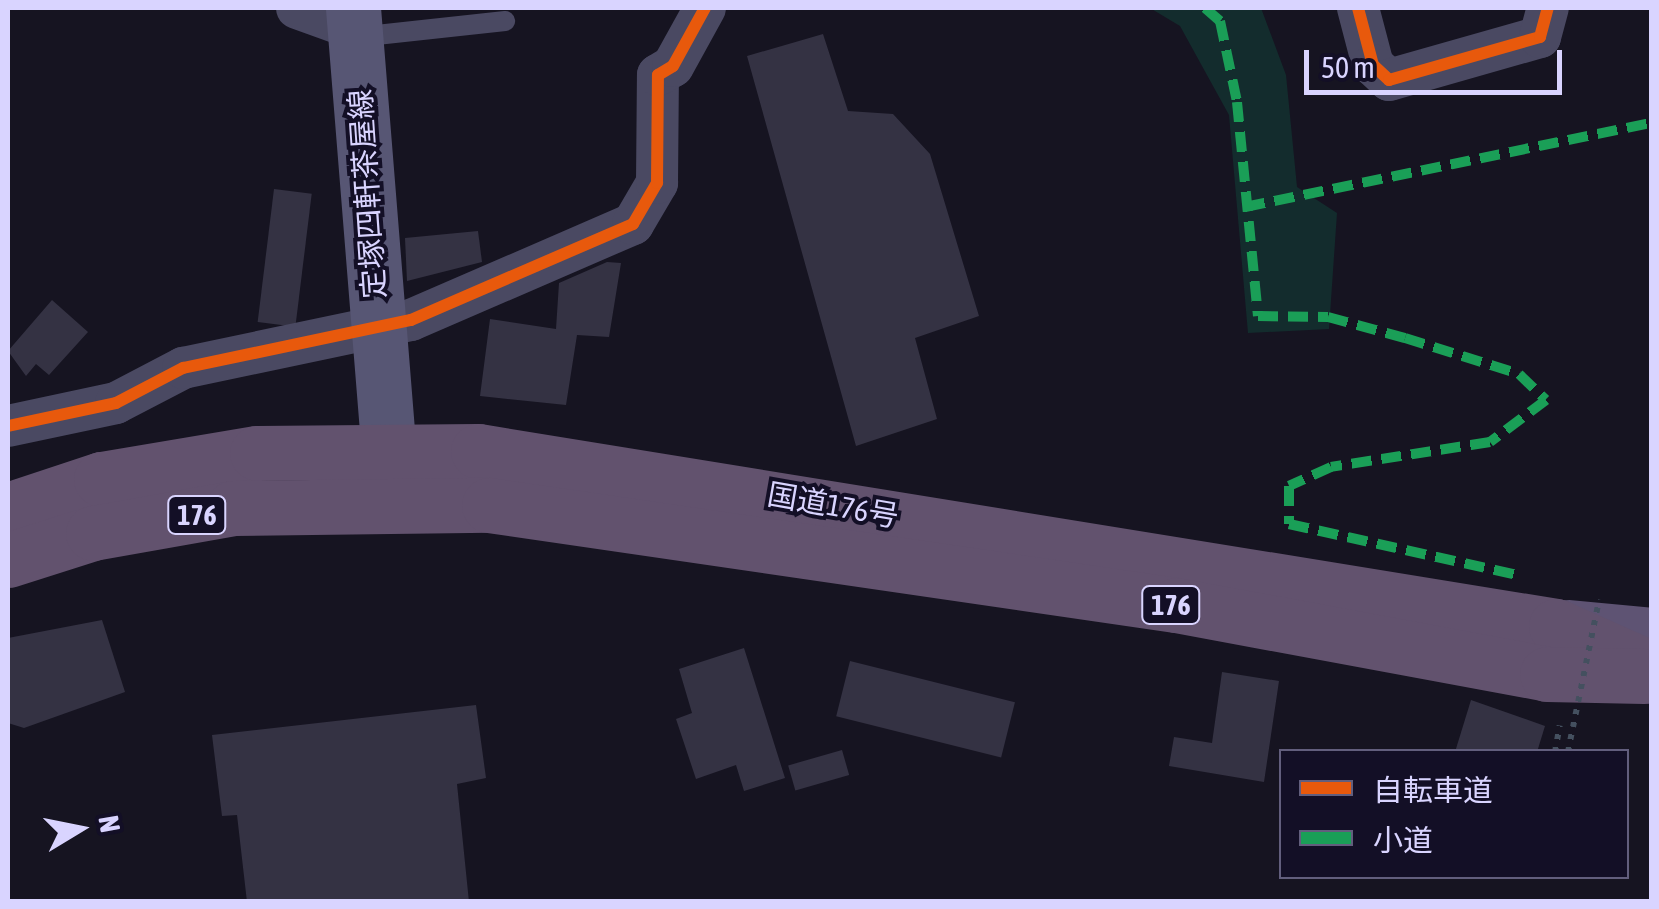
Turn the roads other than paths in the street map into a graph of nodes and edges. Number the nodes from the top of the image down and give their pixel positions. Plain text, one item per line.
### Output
1 (297, 8) edge
2 (705, 8) edge
3 (1358, 8) edge
4 (1548, 8) edge
5 (504, 21) dead end
6 (354, 24) edge
7 (378, 329) junction
8 (8, 426) edge
9 (387, 446) junction
10 (392, 500) junction
11 (8, 510) edge
12 (8, 560) edge
13 (1577, 613) junction
14 (1652, 635) edge
15 (1652, 672) edge

1 - 6 street
2 - 7 street
3 - 4 street
5 - 6 lane
6 - 7 main road, 定塚四軒茶屋線
7 - 8 street
7 - 9 main road, 定塚四軒茶屋線
9 - 10 main road, 定塚四軒茶屋線
9 - 11 highway, 国道176号 / 176
9 - 13 highway, 国道176号 / 176
10 - 12 highway, 国道176号 / 176
10 - 15 highway, 国道176号 / 176
13 - 14 main road
13 - 15 highway, 国道176号 / 176

